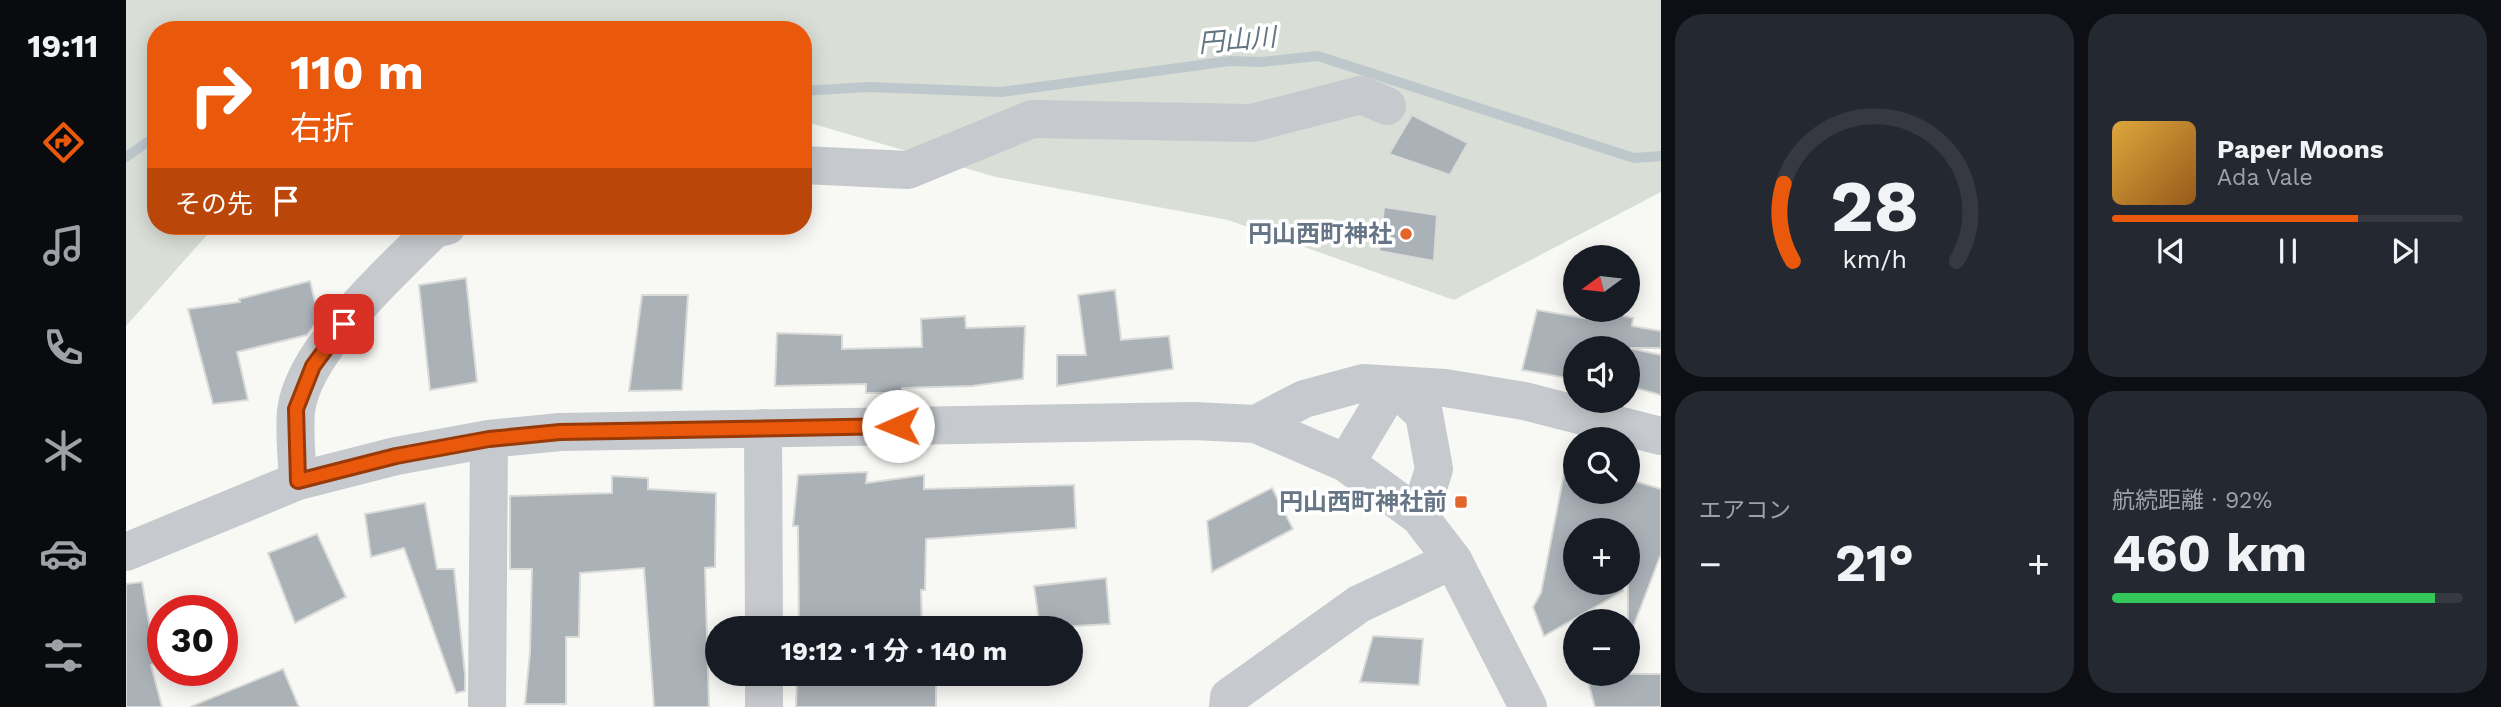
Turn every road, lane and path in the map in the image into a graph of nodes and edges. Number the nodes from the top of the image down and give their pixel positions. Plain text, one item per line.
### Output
1 (1387, 106) dead end
2 (812, 165) edge
3 (428, 235) edge
4 (1393, 385) junction
5 (1256, 424) junction
6 (763, 428) junction
7 (1661, 436) edge
8 (489, 439) junction
9 (1346, 463) junction
10 (298, 481) junction
11 (1419, 516) junction
12 (126, 552) edge
13 (1453, 561) junction
14 (764, 616) edge
15 (764, 686) edge
16 (487, 707) edge
17 (764, 707) edge
18 (1228, 707) edge
19 (1528, 707) edge

1 - 2 street
3 - 10 street
4 - 5 street
4 - 7 street
4 - 9 street
4 - 11 street
5 - 6 street
5 - 9 street
6 - 8 street
6 - 14 street
8 - 10 street
8 - 16 street
9 - 11 street
10 - 12 street
11 - 13 street
13 - 18 street
13 - 19 street
15 - 17 street

